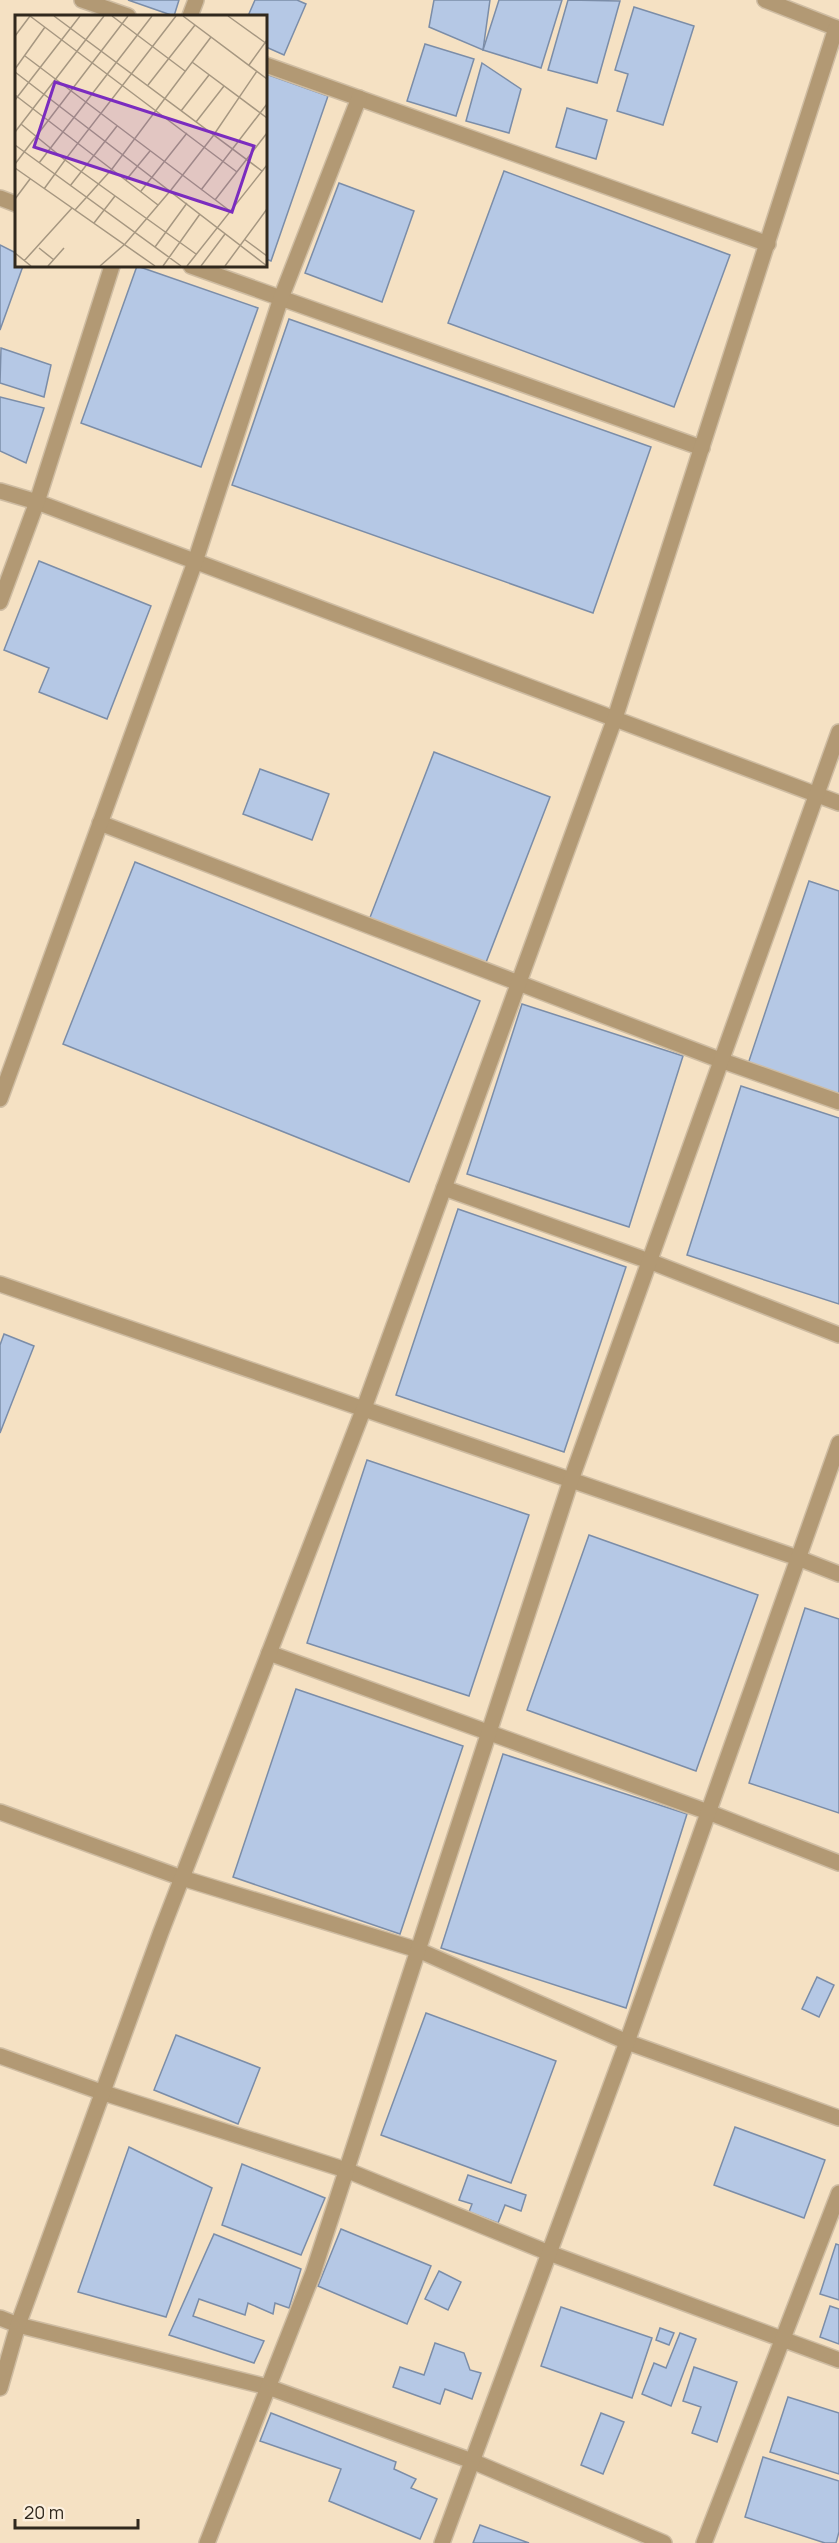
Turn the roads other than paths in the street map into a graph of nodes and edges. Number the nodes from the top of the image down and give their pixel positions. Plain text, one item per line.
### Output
1 (82, 0) edge
2 (196, 0) edge
3 (765, 0) edge
4 (125, 15) edge
5 (190, 15) edge
6 (838, 28) edge
7 (267, 65) edge
8 (359, 98) junction
9 (0, 198) edge
10 (15, 204) edge
11 (768, 244) junction
12 (112, 267) edge
13 (194, 267) edge
14 (281, 298) junction
15 (702, 448) junction
16 (0, 491) edge
17 (37, 502) junction
18 (195, 562) junction
19 (0, 602) edge
20 (615, 718) junction
21 (839, 732) edge
22 (815, 793) junction
23 (839, 803) edge
24 (100, 823) junction
25 (519, 983) junction
26 (720, 1060) junction
27 (0, 1099) edge
28 (839, 1101) edge
29 (444, 1188) junction
30 (649, 1260) junction
31 (0, 1284) edge
32 (839, 1335) edge
33 (364, 1408) junction
34 (839, 1443) edge
35 (571, 1480) junction
36 (798, 1558) junction
37 (839, 1574) edge
38 (269, 1653) junction
39 (490, 1732) junction
40 (0, 1812) edge
41 (708, 1812) junction
42 (839, 1863) edge
43 (182, 1878) junction
44 (418, 1950) junction
45 (627, 2042) junction
46 (0, 2056) edge
47 (104, 2093) junction
48 (839, 2118) edge
49 (346, 2170) junction
50 (839, 2193) edge
51 (549, 2253) junction
52 (0, 2318) edge
53 (18, 2325) junction
54 (783, 2338) junction
55 (839, 2360) edge
56 (268, 2387) junction
57 (0, 2388) edge
58 (472, 2461) junction
59 (207, 2543) edge
60 (442, 2543) edge
61 (664, 2543) edge
62 (704, 2543) edge

1 - 4 street
2 - 5 street
3 - 6 street
6 - 11 street
7 - 8 street
8 - 11 street
8 - 14 street
9 - 10 street
11 - 15 street
12 - 17 street
13 - 14 street
14 - 15 street
14 - 18 street
15 - 20 street
16 - 17 street
17 - 18 street
17 - 19 street
18 - 20 street
18 - 24 street
20 - 22 street
20 - 25 street
21 - 22 street
22 - 23 street
22 - 26 street
24 - 25 street
24 - 27 street
25 - 26 street
25 - 29 street
26 - 28 street
26 - 30 street
29 - 30 street
29 - 33 street
30 - 32 street
30 - 35 street
31 - 33 street
33 - 35 street
33 - 38 street
34 - 36 street
35 - 36 street
35 - 39 street
36 - 37 street
36 - 41 street
38 - 39 street
38 - 43 street
39 - 41 street
39 - 44 street
40 - 43 street
41 - 42 street
41 - 45 street
43 - 44 street
43 - 47 street
44 - 45 street
44 - 49 street
45 - 48 street
45 - 51 street
46 - 47 street
47 - 49 street
47 - 53 street
49 - 51 street
49 - 56 street
50 - 54 street
51 - 54 street
51 - 58 street
52 - 53 street
53 - 56 street
53 - 57 street
54 - 55 street
54 - 62 street
56 - 58 street
56 - 59 street
58 - 60 street
58 - 61 street

